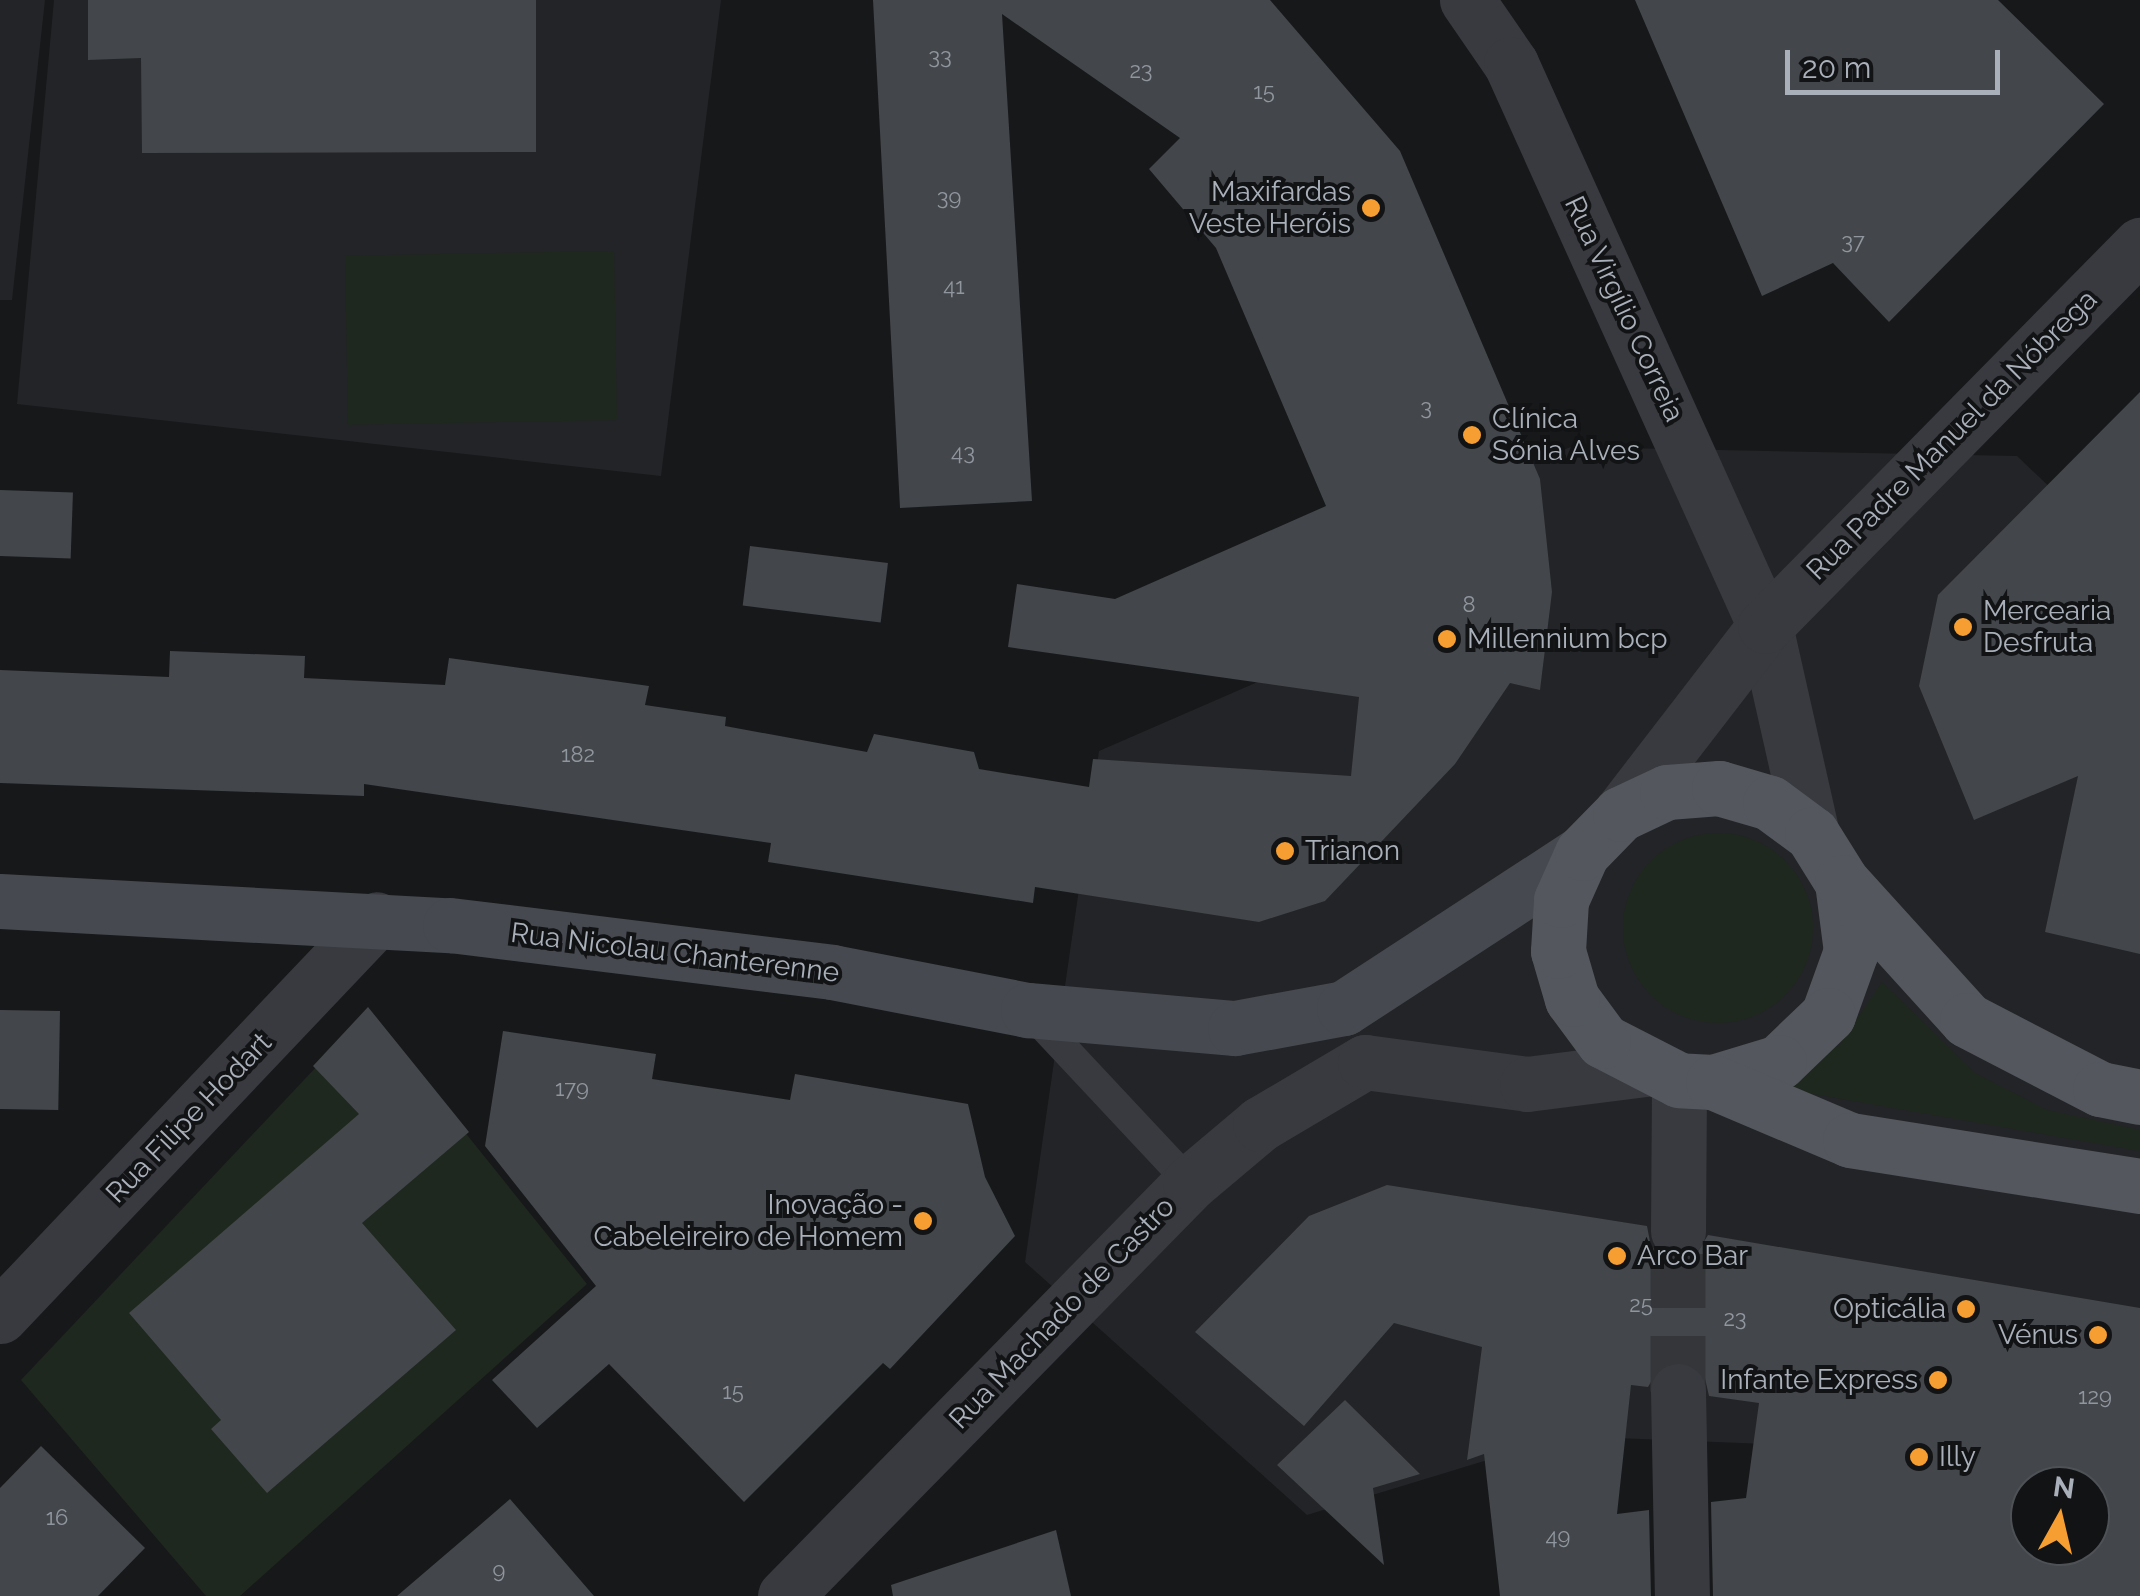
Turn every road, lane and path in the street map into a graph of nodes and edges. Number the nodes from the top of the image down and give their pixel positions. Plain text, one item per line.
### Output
1 (1467, 0) edge
2 (2140, 245) edge
3 (1765, 626) junction
4 (1620, 814) junction
5 (1812, 834) junction
6 (1582, 853) junction
7 (1842, 882) junction
8 (0, 901) edge
9 (377, 918) junction
10 (1028, 1010) junction
11 (1679, 1077) junction
12 (2140, 1097) edge
13 (1190, 1183) junction
14 (2140, 1186) edge
15 (1678, 1231) tunnel mouth
16 (0, 1316) edge
17 (1678, 1391) tunnel mouth
18 (785, 1596) edge
19 (1682, 1596) edge

1 - 3 street, Rua Virgílio Correia
2 - 3 street, Rua Padre Manuel da Nóbrega
3 - 4 street, Rua Padre Manuel da Nóbrega
3 - 5 street, Rua Virgílio Correia
4 - 5 main road
4 - 6 main road
5 - 7 main road
6 - 10 street, Rua Nicolau Chanterenne
6 - 11 main road
7 - 11 main road
7 - 12 main road
8 - 9 street, Rua Nicolau Chanterenne
9 - 10 street, Rua Nicolau Chanterenne
9 - 16 street, Rua Filipe Hodart
10 - 13 lane
11 - 13 street, Rua Machado de Castro
11 - 14 main road
11 - 15 street
13 - 18 street, Rua Machado de Castro
17 - 19 street

